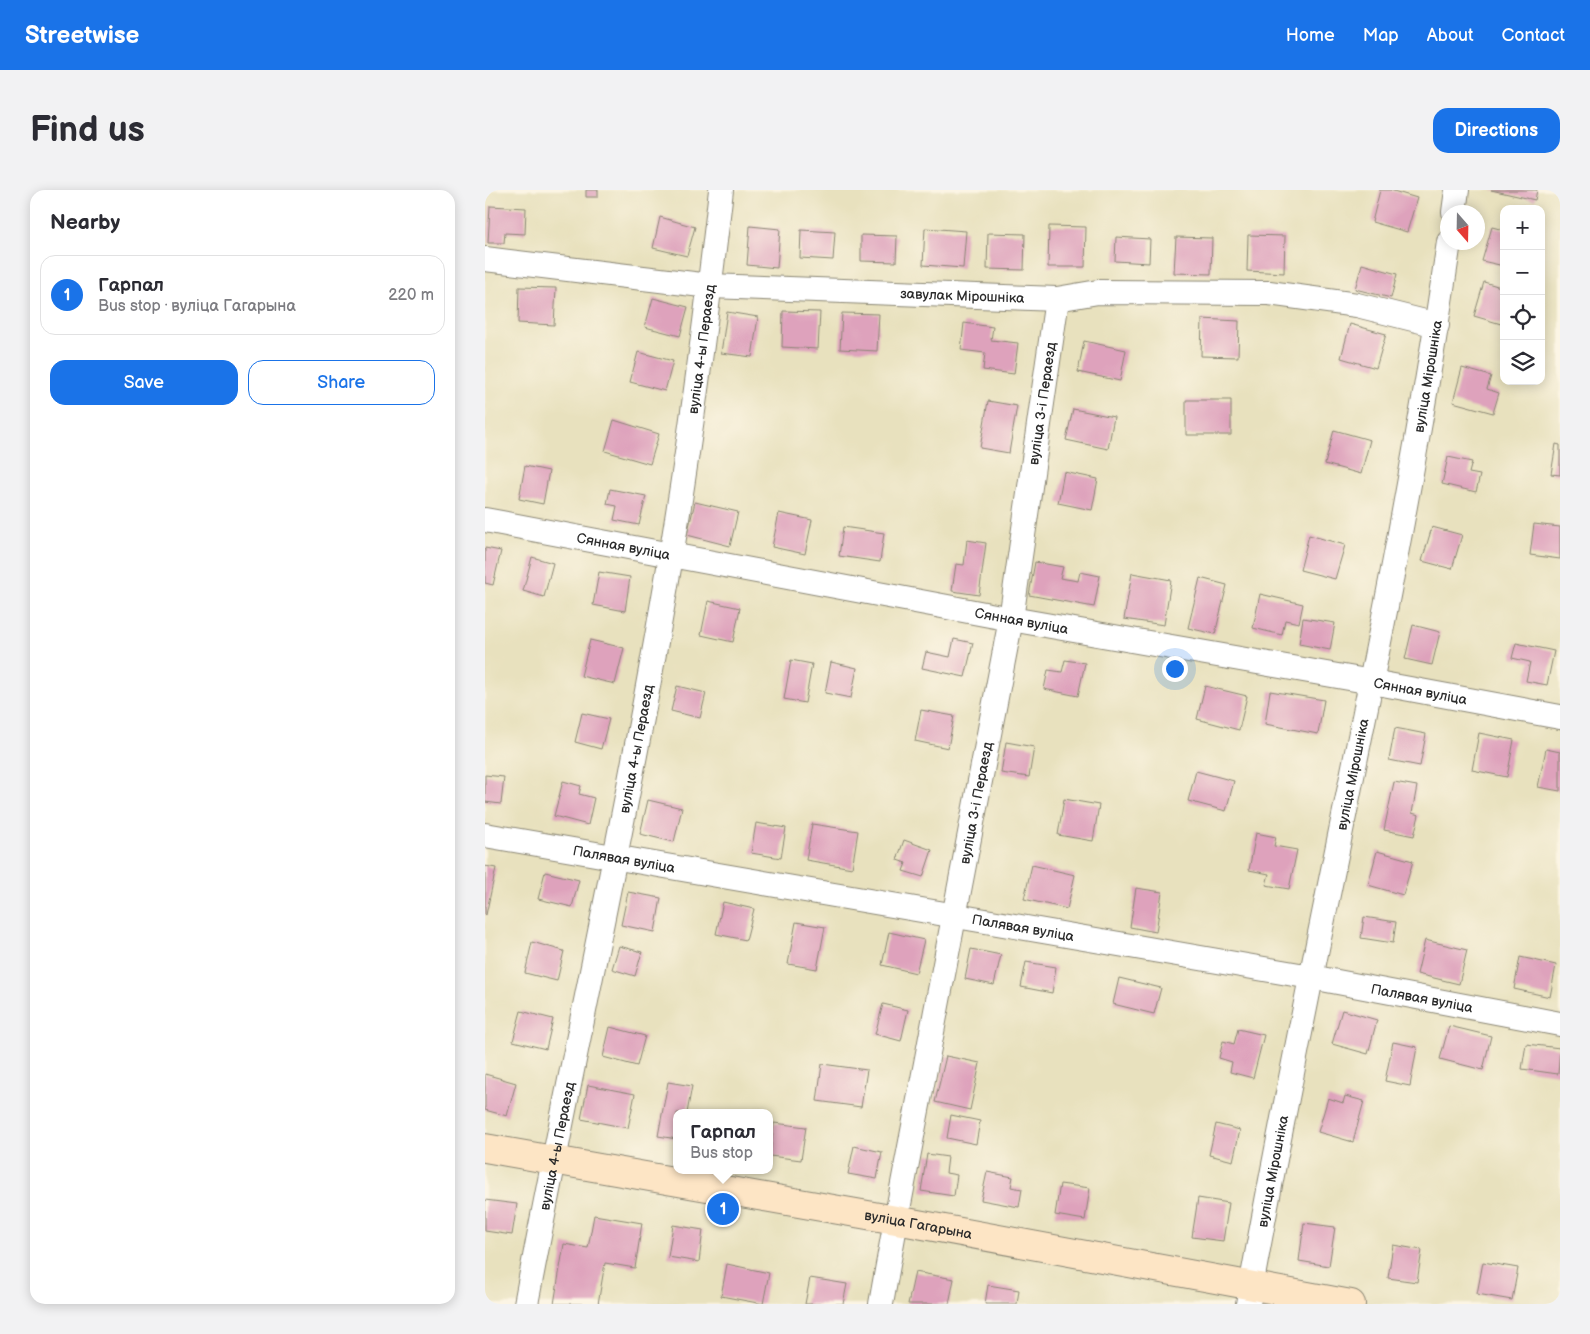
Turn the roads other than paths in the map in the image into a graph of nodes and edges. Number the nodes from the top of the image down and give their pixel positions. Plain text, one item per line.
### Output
1 (721, 190) edge
2 (1457, 190) edge
3 (1455, 205) edge
4 (1448, 250) edge
5 (485, 259) edge
6 (710, 286) junction
7 (1057, 299) junction
8 (1437, 325) junction
9 (485, 520) edge
10 (671, 556) junction
11 (1011, 619) junction
12 (1372, 682) junction
13 (1560, 717) edge
14 (485, 835) edge
15 (615, 858) junction
16 (954, 916) junction
17 (1311, 977) junction
18 (1560, 1024) edge
19 (485, 1148) edge
20 (553, 1161) junction
21 (896, 1220) junction
22 (1250, 1294) edge
23 (527, 1304) edge
24 (881, 1304) edge
25 (1351, 1304) edge

1 - 6 street, вуліца 4-ы Пераезд
2 - 3 street
4 - 8 street, вуліца Мірошніка
5 - 6 street, завулак Мірошніка
6 - 7 street, завулак Мірошніка
6 - 10 street, вуліца 4-ы Пераезд
7 - 8 street, завулак Мірошніка
7 - 11 street, вуліца 3-і Пераезд
8 - 12 street, вуліца Мірошніка
9 - 10 street, Сянная вуліца
10 - 11 street, Сянная вуліца
10 - 15 street, вуліца 4-ы Пераезд
11 - 12 street, Сянная вуліца
11 - 16 street, вуліца 3-і Пераезд
12 - 13 street, Сянная вуліца
12 - 17 street, вуліца Мірошніка
14 - 15 street, Палявая вуліца
15 - 16 street, Палявая вуліца
15 - 20 street, вуліца 4-ы Пераезд
16 - 17 street, Палявая вуліца
16 - 21 street, вуліца 3-і Пераезд
17 - 18 street, Палявая вуліца
17 - 22 street, вуліца Мірошніка
19 - 20 main road, вуліца Гагарына
20 - 21 main road, вуліца Гагарына
20 - 23 street, вуліца 4-ы Пераезд
21 - 22 main road, вуліца Гагарына
21 - 24 street, вуліца 3-і Пераезд
22 - 25 main road, вуліца Гагарына

